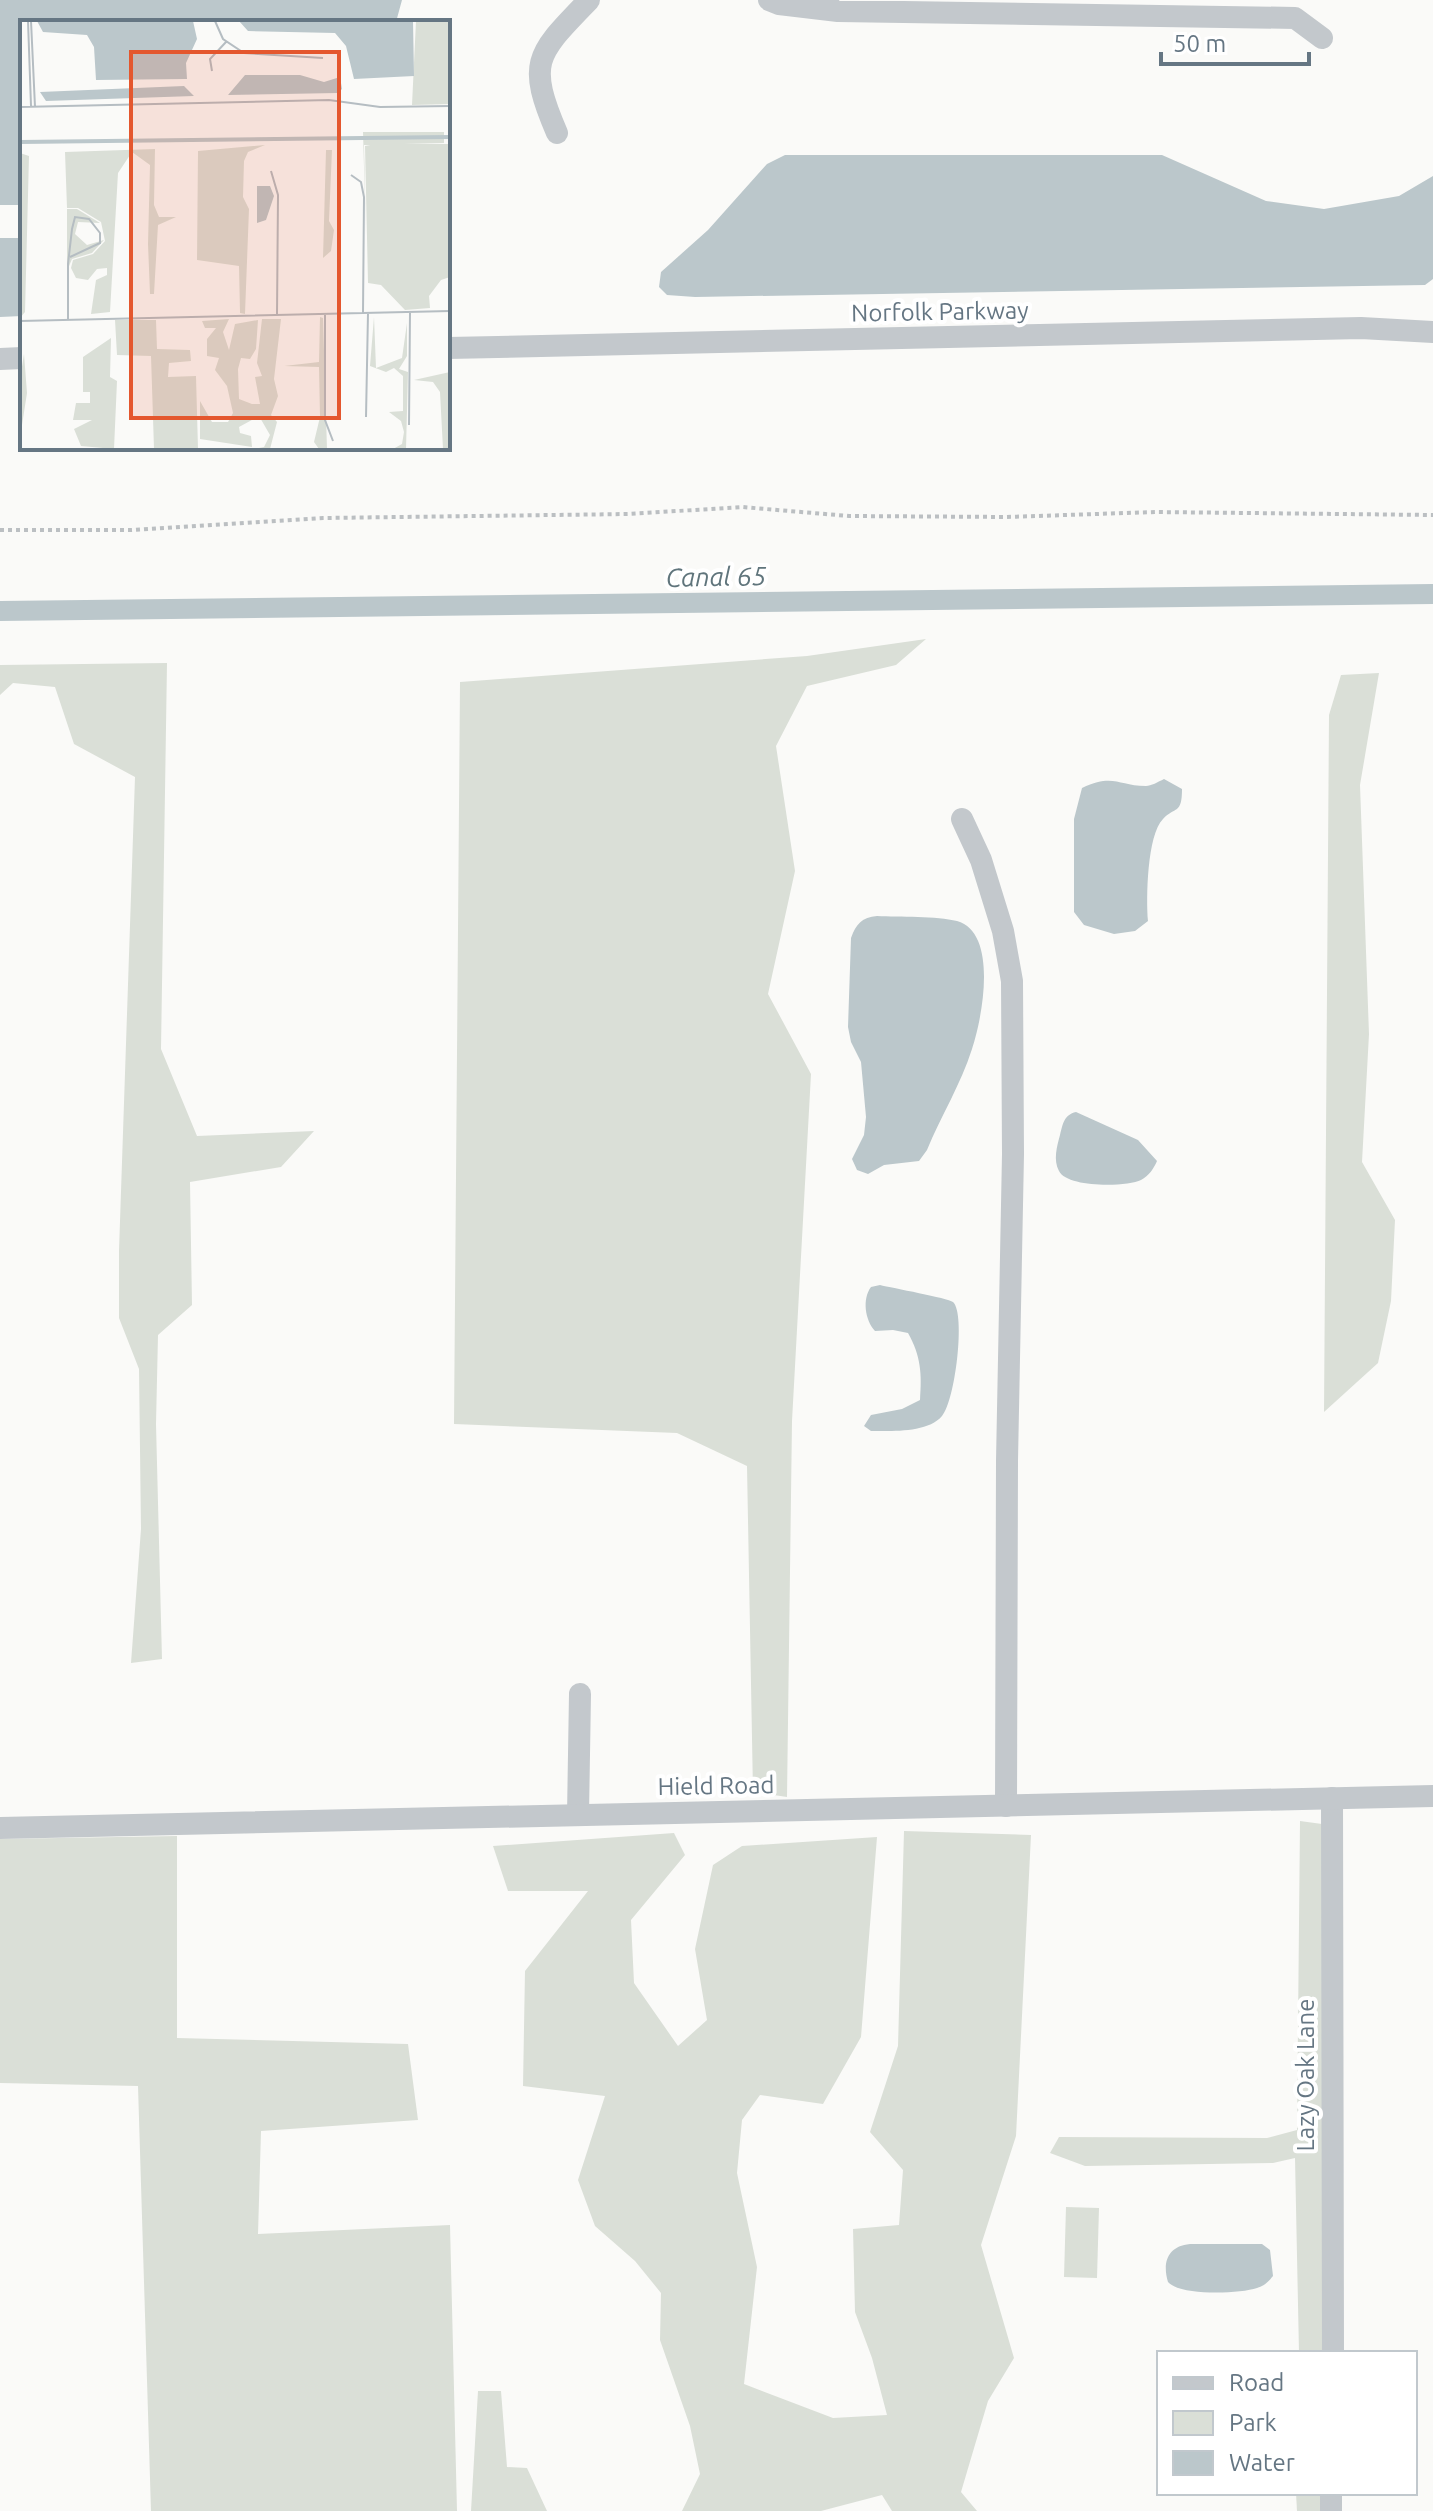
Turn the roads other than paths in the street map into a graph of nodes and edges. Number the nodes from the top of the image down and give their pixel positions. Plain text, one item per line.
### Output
1 (589, 0) edge
2 (769, 0) edge
3 (1322, 38) dead end
4 (557, 133) dead end
5 (1433, 332) edge
6 (450, 348) edge
7 (20, 358) edge
8 (0, 359) edge
9 (962, 819) dead end
10 (580, 1694) dead end
11 (1433, 1796) edge
12 (1332, 1798) junction
13 (1006, 1806) junction
14 (578, 1815) junction
15 (0, 1828) edge
16 (1333, 2351) edge

1 - 4 street
2 - 3 street
5 - 6 street, Norfolk Parkway
7 - 8 street
9 - 13 street
10 - 14 street
11 - 12 street, Hield Road
12 - 13 street, Hield Road
12 - 16 street, Lazy Oak Lane
13 - 14 street, Hield Road
14 - 15 street, Hield Road

